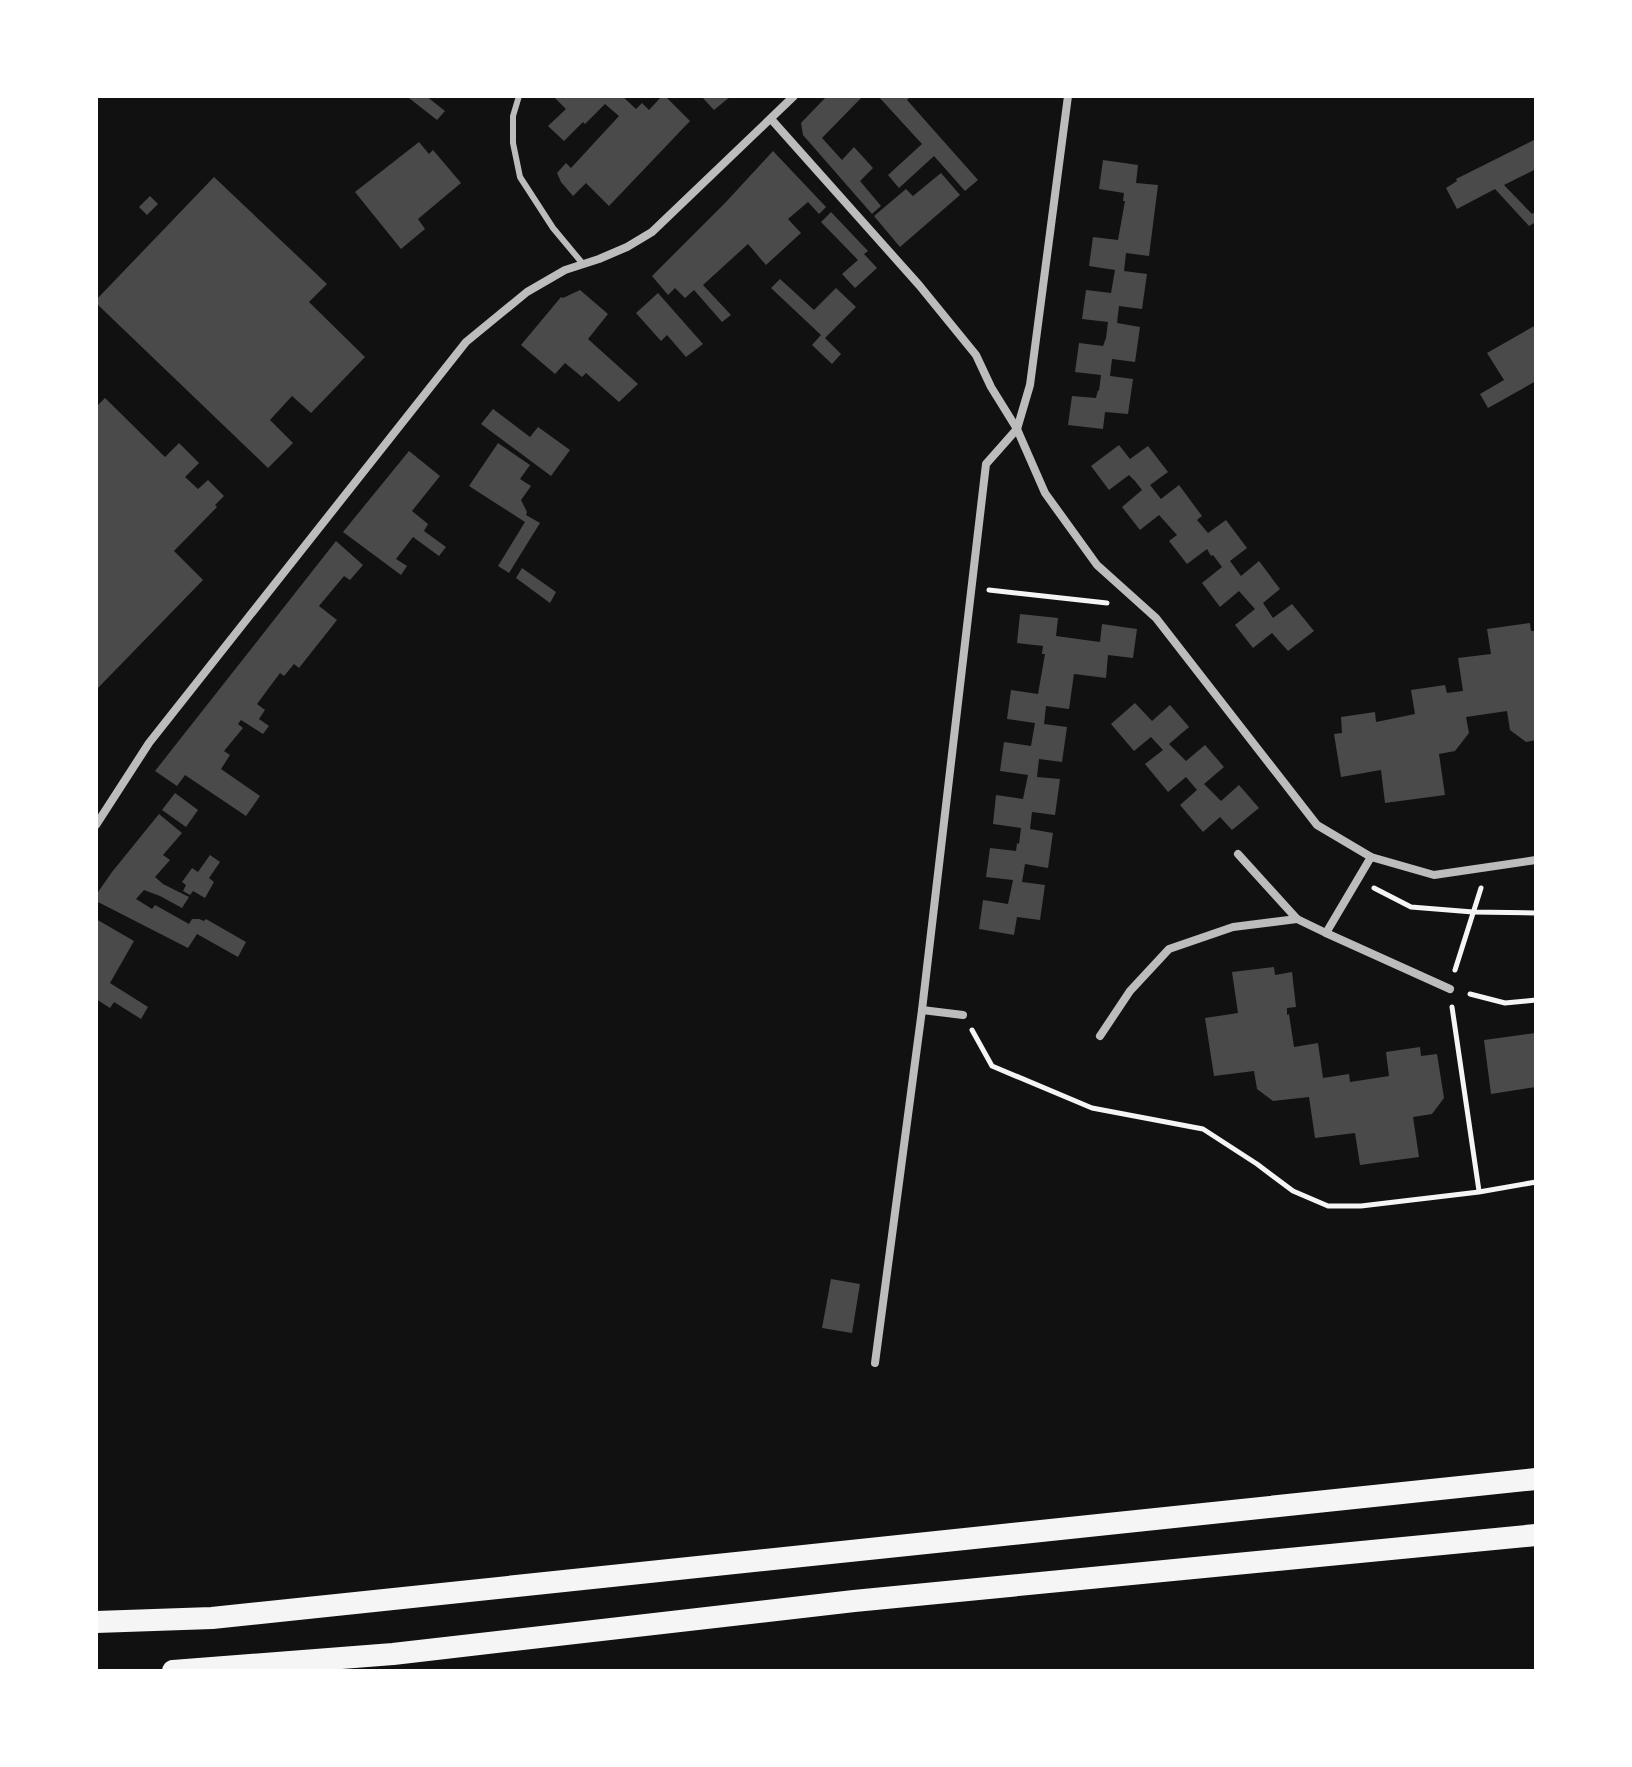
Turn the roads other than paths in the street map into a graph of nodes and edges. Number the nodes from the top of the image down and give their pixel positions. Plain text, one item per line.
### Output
1 (519, 96) edge
2 (794, 96) edge
3 (1068, 96) edge
4 (771, 119) junction
5 (583, 264) junction
6 (1017, 429) junction
7 (96, 825) edge
8 (1238, 854) dead end
9 (1371, 857) junction
10 (1536, 860) edge
11 (1297, 919) junction
12 (1326, 933) junction
13 (1450, 989) road end
14 (922, 1010) junction
15 (963, 1015) road end
16 (1100, 1036) dead end
17 (875, 1363) dead end
18 (1536, 1479) edge
19 (1536, 1535) edge
20 (96, 1622) edge
21 (173, 1671) edge

1 - 5 lane
2 - 4 street
3 - 6 street
4 - 5 street
4 - 6 street
5 - 7 street
6 - 9 street
6 - 14 street
8 - 11 street
9 - 10 street
9 - 12 street
11 - 12 street
11 - 16 street
12 - 13 street
14 - 15 street
14 - 17 street
18 - 20 highway
19 - 21 highway

